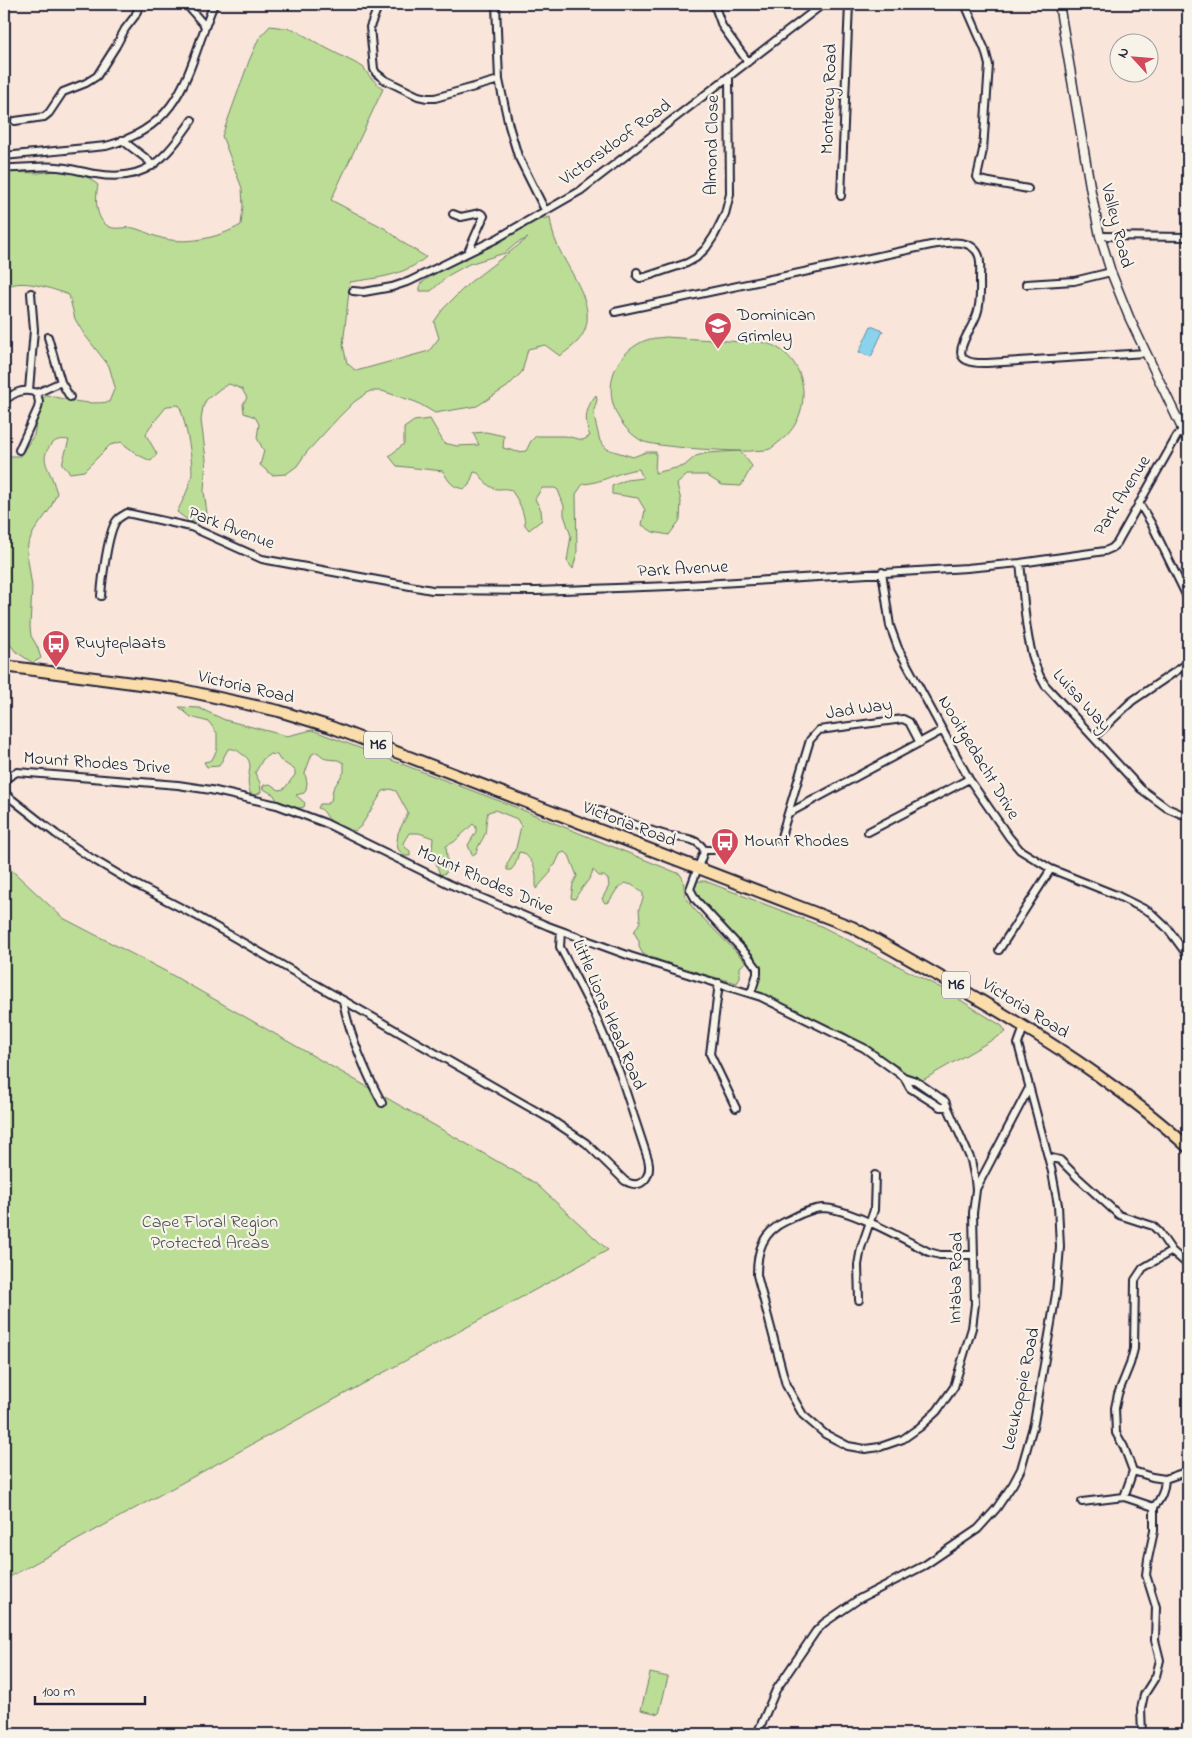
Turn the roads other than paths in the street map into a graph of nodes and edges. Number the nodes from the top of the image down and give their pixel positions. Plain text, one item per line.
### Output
1 (140, 4) edge
2 (186, 4) edge
3 (214, 4) edge
4 (379, 4) edge
5 (496, 4) edge
6 (714, 4) edge
7 (823, 4) edge
8 (849, 4) edge
9 (965, 4) edge
10 (1059, 4) edge
11 (205, 26) junction
12 (748, 62) junction
13 (729, 77) junction
14 (499, 80) junction
15 (192, 120) dead end
16 (15, 121) dead end
17 (122, 140) junction
18 (4, 156) edge
19 (152, 166) junction
20 (4, 168) edge
21 (1028, 189) dead end
22 (841, 196) dead end
23 (545, 210) junction
24 (452, 214) dead end
25 (1100, 236) junction
26 (1188, 237) edge
27 (468, 252) junction
28 (637, 272) dead end
29 (1111, 272) junction
30 (1026, 284) dead end
31 (353, 291) dead end
32 (31, 292) dead end
33 (615, 312) dead end
34 (48, 337) dead end
35 (1146, 353) junction
36 (61, 382) junction
37 (29, 390) junction
38 (37, 393) junction
39 (70, 397) dead end
40 (4, 401) edge
41 (1186, 426) edge
42 (1188, 441) edge
43 (19, 450) dead end
44 (1139, 503) junction
45 (1020, 563) junction
46 (882, 572) junction
47 (101, 596) dead end
48 (1188, 599) edge
49 (1188, 663) edge
50 (4, 666) edge
51 (943, 730) junction
52 (1094, 737) junction
53 (920, 742) junction
54 (969, 779) junction
55 (590, 807) dead end
56 (789, 813) junction
57 (1188, 817) edge
58 (868, 832) dead end
59 (780, 840) dead end
60 (704, 850) junction
61 (713, 850) dead end
62 (698, 869) junction
63 (1051, 869) junction
64 (561, 931) junction
65 (1000, 950) dead end
66 (1188, 956) edge
67 (719, 983) junction
68 (751, 994) junction
69 (343, 1001) junction
70 (1024, 1027) junction
71 (904, 1077) joint
72 (1029, 1088) junction
73 (382, 1103) dead end
74 (736, 1108) dead end
75 (1188, 1147) edge
76 (1048, 1157) junction
77 (875, 1174) dead end
78 (630, 1183) joint
79 (976, 1190) junction
80 (871, 1223) junction
81 (1172, 1251) junction
82 (974, 1255) junction
83 (1188, 1265) edge
84 (859, 1300) dead end
85 (1133, 1471) junction
86 (1188, 1471) edge
87 (1164, 1479) junction
88 (1124, 1497) junction
89 (1082, 1502) dead end
90 (1154, 1506) junction
91 (757, 1734) edge
92 (1142, 1734) edge

1 - 16 street
2 - 11 street
3 - 11 street
4 - 14 street
5 - 14 street
6 - 12 street
7 - 12 street, Victorskloof Road
8 - 22 street, Monterey Road
9 - 21 street
10 - 25 street, Valley Road
11 - 17 street
12 - 13 street, Victorskloof Road
13 - 23 street, Victorskloof Road
13 - 28 street, Almond Close
14 - 23 street
15 - 19 street
17 - 18 street
17 - 19 street
19 - 20 street
23 - 27 street, Victorskloof Road
24 - 27 street
25 - 26 street
25 - 29 street, Valley Road
27 - 31 street, Victorskloof Road
29 - 30 street
29 - 35 street, Valley Road
32 - 37 street
33 - 35 street
34 - 36 street
35 - 41 street, Valley Road
36 - 38 street
36 - 39 street
37 - 38 street
37 - 40 street
38 - 43 street
41 - 42 street, Valley Road
41 - 44 street, Park Avenue
44 - 45 street, Park Avenue
44 - 48 street
45 - 46 street, Park Avenue
45 - 52 street, Luisa Way
46 - 47 street, Park Avenue
46 - 51 street, Nooitgedacht Drive
49 - 52 street
50 - 62 main road, Victoria Road / M6
51 - 53 street
51 - 54 street, Nooitgedacht Drive
52 - 57 street, Luisa Way
53 - 56 street
53 - 56 street, Jad Way
54 - 58 street
54 - 63 street, Nooitgedacht Drive
55 - 60 street
56 - 59 street, Jad Way
60 - 61 street
60 - 62 street
62 - 68 street
62 - 70 main road, Victoria Road / M6
63 - 65 street
63 - 66 street, Nooitgedacht Drive
64 - 67 street, Mount Rhodes Drive
64 - 69 street, Mount Rhodes Drive
64 - 78 street, Little Lions Head Road
67 - 68 street, Mount Rhodes Drive
67 - 74 street
68 - 71 street, Mount Rhodes Drive
69 - 73 street
69 - 78 street, Mount Rhodes Drive
70 - 72 street, Leeukoppie Road
70 - 75 main road, Victoria Road / M6
71 - 79 street, Intaba Road
72 - 76 street, Leeukoppie Road
72 - 79 street, Intaba Road
76 - 81 street
76 - 91 street, Leeukoppie Road
77 - 80 street
79 - 82 street, Intaba Road
80 - 82 street, Intaba Road
80 - 82 street, Intaba Road
80 - 84 street
81 - 83 street
81 - 85 street
85 - 87 street
85 - 88 street
86 - 87 street
87 - 90 street
88 - 89 street
88 - 90 street
90 - 92 street

